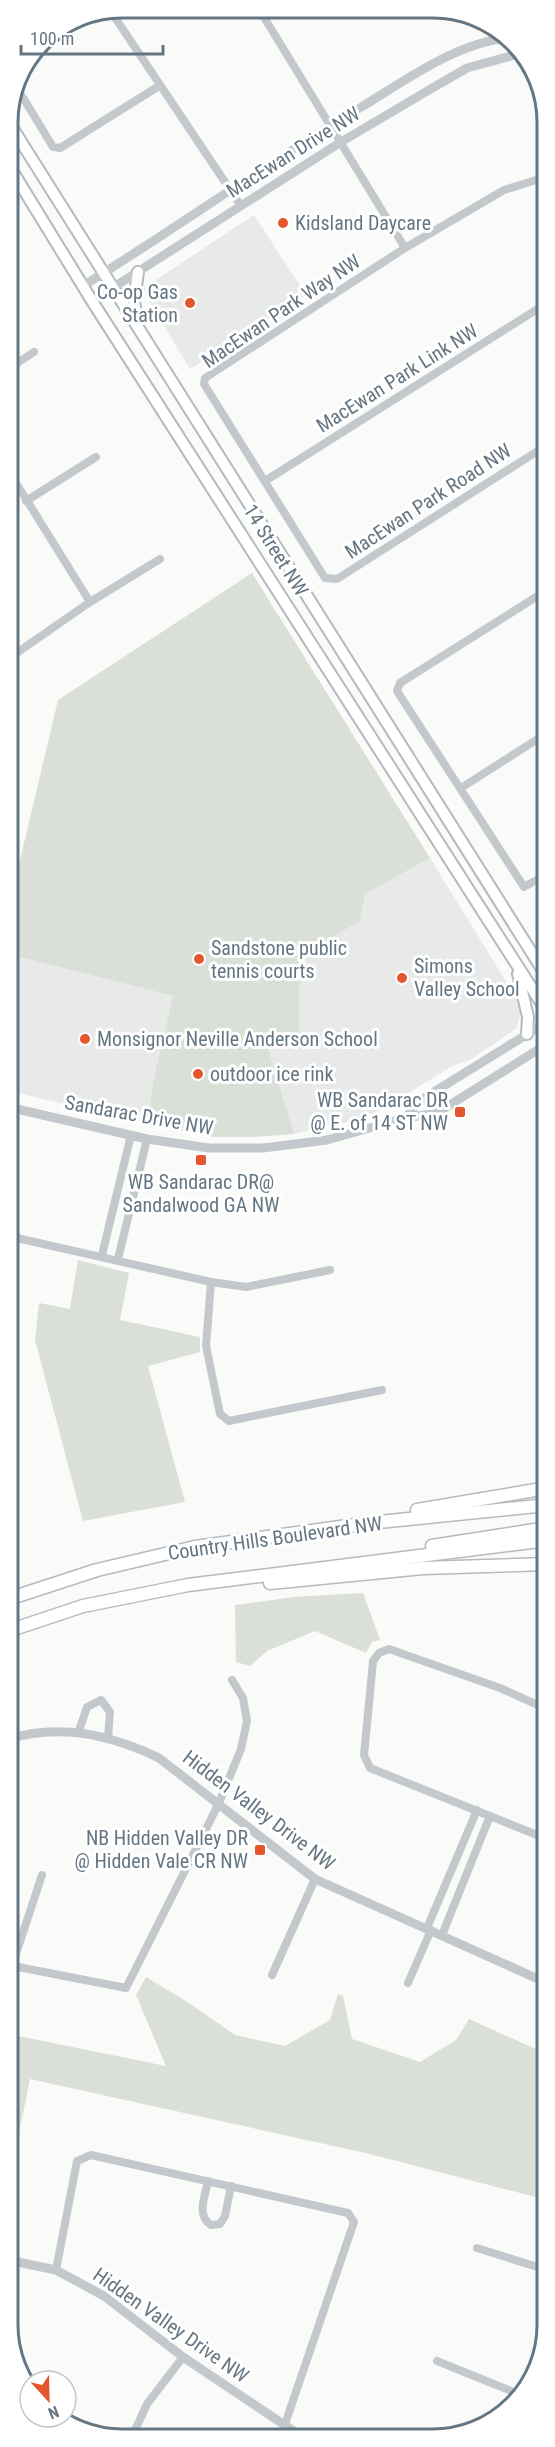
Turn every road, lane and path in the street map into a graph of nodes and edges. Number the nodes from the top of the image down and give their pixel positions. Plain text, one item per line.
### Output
1 (265, 18) edge
2 (116, 19) edge
3 (497, 41) edge
4 (513, 55) edge
5 (159, 86) junction
6 (22, 96) edge
7 (330, 126) junction
8 (18, 137) edge
9 (341, 142) junction
10 (18, 180) edge
11 (537, 180) edge
12 (229, 191) junction
13 (241, 206) junction
14 (405, 248) junction
15 (138, 272) junction
16 (102, 274) junction
17 (83, 286) junction
18 (112, 288) junction
19 (92, 301) junction
20 (537, 309) edge
21 (139, 333) junction
22 (34, 352) dead end
23 (18, 362) edge
24 (537, 451) edge
25 (96, 457) dead end
26 (265, 481) junction
27 (18, 487) edge
28 (26, 501) junction
29 (160, 559) dead end
30 (325, 578) joint
31 (537, 596) edge
32 (90, 602) junction
33 (18, 652) edge
34 (537, 740) edge
35 (461, 788) junction
36 (537, 880) edge
37 (537, 961) edge
38 (517, 968) junction
39 (537, 997) edge
40 (537, 1028) edge
41 (527, 1034) junction
42 (537, 1050) edge
43 (18, 1109) edge
44 (405, 1118) junction
45 (131, 1136) junction
46 (147, 1139) junction
47 (18, 1238) edge
48 (102, 1256) junction
49 (118, 1259) junction
50 (330, 1270) dead end
51 (211, 1282) junction
52 (382, 1390) dead end
53 (537, 1490) edge
54 (537, 1506) edge
55 (369, 1523) junction
56 (537, 1529) edge
57 (537, 1541) edge
58 (537, 1564) edge
59 (188, 1585) junction
60 (18, 1596) edge
61 (18, 1629) edge
62 (232, 1680) dead end
63 (537, 1705) edge
64 (79, 1731) junction
65 (18, 1736) edge
66 (108, 1738) junction
67 (219, 1803) junction
68 (477, 1810) junction
69 (490, 1816) junction
70 (537, 1835) edge
71 (42, 1875) dead end
72 (315, 1879) junction
73 (429, 1929) junction
74 (442, 1935) junction
75 (18, 1942) edge
76 (18, 1967) edge
77 (272, 1975) dead end
78 (537, 1978) edge
79 (408, 1983) dead end
80 (208, 2181) junction
81 (231, 2186) junction
82 (477, 2248) dead end
83 (18, 2262) edge
84 (537, 2267) edge
85 (56, 2270) junction
86 (183, 2357) junction
87 (437, 2361) dead end
88 (513, 2392) edge
89 (284, 2427) junction
90 (136, 2429) edge
91 (288, 2429) edge

1 - 7 street
2 - 5 street
3 - 7 street, MacEwan Drive NW
4 - 9 street, MacEwan Drive NW
5 - 6 street
5 - 12 street
7 - 9 street
7 - 12 street, MacEwan Drive NW
8 - 16 main road, 14 Street NW
9 - 13 street, MacEwan Drive NW
9 - 14 street
10 - 17 main road, 14 Street NW
11 - 14 street, MacEwan Park Way NW
12 - 13 street
12 - 16 street, MacEwan Drive NW
13 - 15 street, MacEwan Drive NW
14 - 26 street, MacEwan Park Way NW
15 - 18 street, MacEwan Drive NW
15 - 21 main road
16 - 17 street, MacEwan Drive NW
16 - 18 main road, 14 Street NW
17 - 19 main road, 14 Street NW
18 - 19 street, MacEwan Drive NW
18 - 21 main road, 14 Street NW
19 - 38 main road, 14 Street NW
20 - 26 street, MacEwan Park Link NW
21 - 37 main road, 14 Street NW
22 - 23 street
24 - 30 street, MacEwan Park Road NW
25 - 28 street
26 - 30 street, MacEwan Park Way NW
27 - 28 street
28 - 32 street
29 - 32 street
31 - 35 street
32 - 33 street
34 - 35 street
35 - 36 street
38 - 39 main road, 14 Street NW
38 - 41 main road
40 - 41 street, Sandarac Drive NW
41 - 44 street, Sandarac Drive NW
42 - 44 street, Sandarac Drive NW
43 - 45 street, Sandarac Drive NW
44 - 46 street, Sandarac Drive NW
45 - 46 street, Sandarac Drive NW
45 - 48 street
46 - 49 street
47 - 48 street
48 - 49 street
49 - 51 street
50 - 51 street
51 - 52 street
53 - 55 main road
54 - 55 main road, Country Hills Boulevard NW
55 - 60 main road, Country Hills Boulevard NW
56 - 59 main road
57 - 59 main road, Country Hills Boulevard NW
58 - 59 main road
59 - 61 main road, Country Hills Boulevard NW
62 - 67 street
63 - 68 street
64 - 65 street, Hidden Valley Drive NW
64 - 66 street, Hidden Valley Drive NW
64 - 66 street
66 - 67 street, Hidden Valley Drive NW
67 - 72 street, Hidden Valley Drive NW
67 - 76 street
68 - 69 street
68 - 73 street
69 - 70 street
69 - 74 street
71 - 75 street
72 - 73 street, Hidden Valley Drive NW
72 - 77 street
73 - 74 street, Hidden Valley Drive NW
73 - 79 street
74 - 78 street, Hidden Valley Drive NW
80 - 81 street
80 - 81 street
80 - 85 street
81 - 89 street
82 - 84 street
83 - 85 street, Hidden Valley Drive NW
85 - 86 street, Hidden Valley Drive NW
86 - 89 street, Hidden Valley Drive NW
86 - 90 street
87 - 88 street
89 - 91 street, Hidden Valley Drive NW

